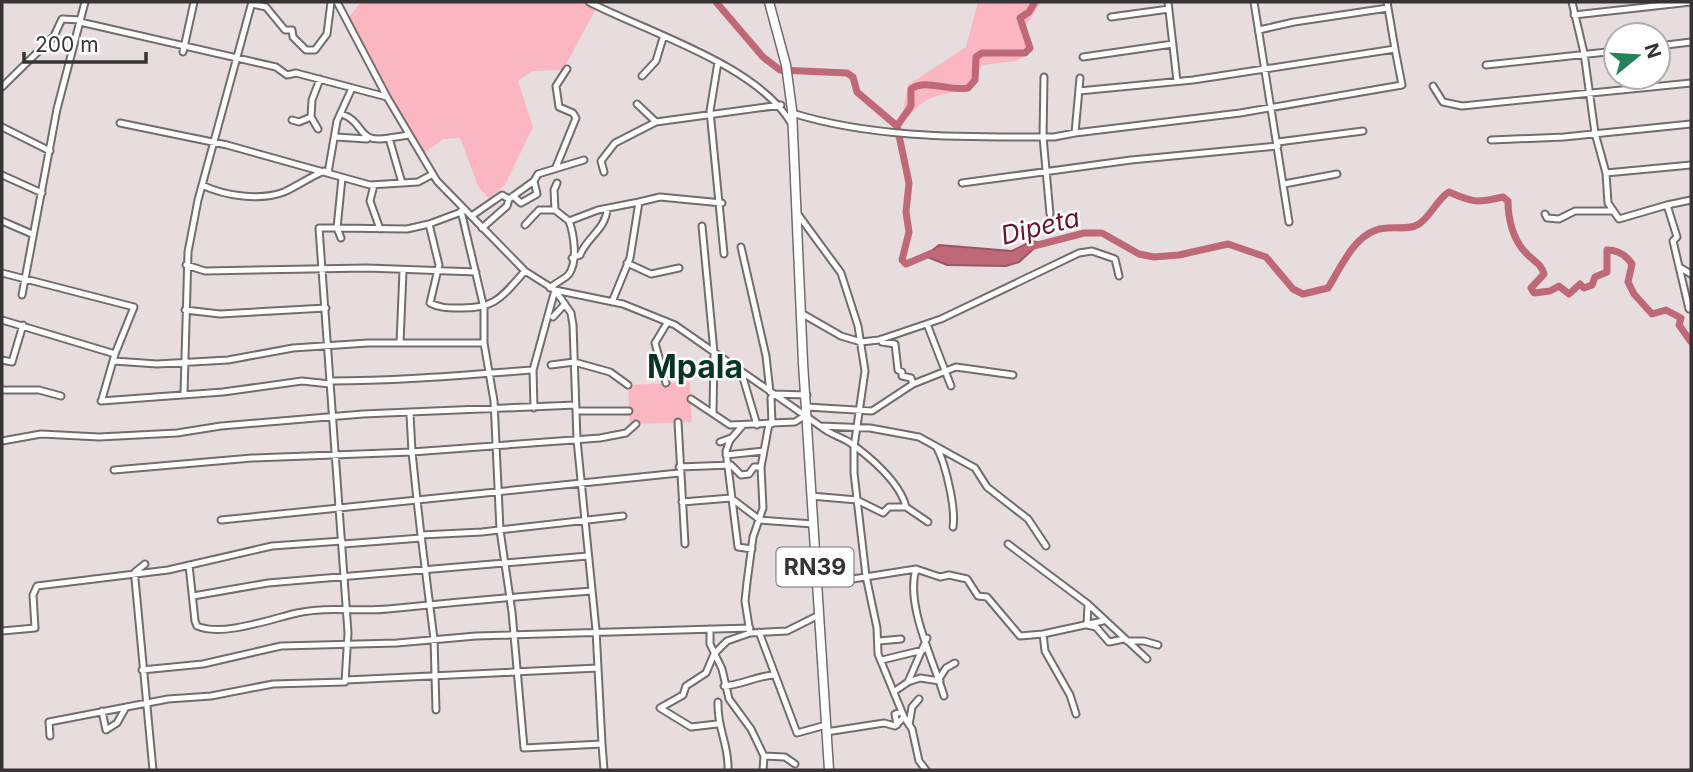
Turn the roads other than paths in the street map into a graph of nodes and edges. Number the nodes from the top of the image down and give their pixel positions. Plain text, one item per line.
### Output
1 (85, 2) edge
2 (194, 2) edge
3 (331, 2) edge
4 (337, 2) edge
5 (589, 2) edge
6 (769, 2) edge
7 (1254, 2) edge
8 (1572, 2) edge
9 (1691, 2) edge
10 (252, 3) edge
11 (1168, 5) edge
12 (1387, 5) edge
13 (1574, 15) junction
14 (1111, 16) dead end
15 (80, 21) junction
16 (1259, 30) junction
17 (663, 38) junction
18 (1691, 42) edge
19 (1172, 44) junction
20 (1672, 45) edge
21 (184, 49) junction
22 (1395, 49) junction
23 (1602, 52) edge
24 (1584, 53) junction
25 (1083, 57) dead end
26 (238, 58) junction
27 (719, 62) junction
28 (1486, 65) dead end
29 (1265, 67) junction
30 (567, 69) dead end
31 (642, 76) dead end
32 (1044, 77) dead end
33 (1080, 78) dead end
34 (320, 79) junction
35 (1177, 81) junction
36 (1691, 83) edge
37 (1433, 86) dead end
38 (2, 87) edge
39 (352, 88) junction
40 (1079, 91) junction
41 (1589, 95) junction
42 (387, 97) junction
43 (637, 104) dead end
44 (780, 105) junction
45 (1272, 106) junction
46 (792, 113) junction
47 (342, 114) junction
48 (710, 114) junction
49 (311, 117) junction
50 (292, 120) dead end
51 (656, 122) junction
52 (120, 123) dead end
53 (1691, 124) edge
54 (793, 125) junction
55 (2, 127) edge
56 (318, 129) dead end
57 (1363, 131) dead end
58 (1075, 133) junction
59 (1595, 133) junction
60 (409, 135) junction
61 (336, 137) junction
62 (1043, 137) junction
63 (389, 138) junction
64 (367, 139) junction
65 (1491, 139) dead end
66 (214, 143) junction
67 (1278, 144) junction
68 (50, 151) junction
69 (584, 160) dead end
70 (1691, 165) edge
71 (556, 167) junction
72 (326, 172) junction
73 (604, 172) dead end
74 (1606, 173) junction
75 (433, 174) junction
76 (1046, 174) junction
77 (1336, 174) dead end
78 (2, 175) edge
79 (342, 178) junction
80 (534, 181) junction
81 (402, 183) junction
82 (557, 183) dead end
83 (962, 183) dead end
84 (1284, 184) junction
85 (202, 185) junction
86 (374, 185) junction
87 (42, 194) junction
88 (511, 198) junction
89 (1691, 200) edge
90 (639, 202) junction
91 (722, 203) junction
92 (1667, 205) junction
93 (607, 209) junction
94 (555, 210) junction
95 (464, 211) junction
96 (1611, 211) junction
97 (797, 212) junction
98 (1050, 214) dead end
99 (1545, 214) dead end
100 (474, 215) junction
101 (2, 221) edge
102 (569, 221) junction
103 (1289, 222) dead end
104 (429, 224) junction
105 (525, 225) dead end
106 (702, 226) dead end
107 (337, 228) junction
108 (482, 228) junction
109 (380, 229) junction
110 (32, 234) junction
111 (341, 238) dead end
112 (741, 247) dead end
113 (724, 254) dead end
114 (572, 258) junction
115 (627, 263) junction
116 (186, 265) junction
117 (1679, 267) junction
118 (679, 268) dead end
119 (323, 269) junction
120 (403, 271) junction
121 (525, 271) junction
122 (437, 272) junction
123 (476, 272) junction
124 (2, 273) edge
125 (1691, 274) edge
126 (1119, 276) dead end
127 (25, 280) junction
128 (552, 289) junction
129 (22, 295) dead end
130 (612, 302) junction
131 (565, 304) junction
132 (326, 308) junction
133 (484, 309) junction
134 (1689, 309) dead end
135 (185, 310) junction
136 (801, 313) junction
137 (553, 317) dead end
138 (2, 320) edge
139 (667, 323) junction
140 (927, 324) junction
141 (23, 325) junction
142 (881, 339) junction
143 (860, 342) junction
144 (400, 343) junction
145 (485, 343) junction
146 (329, 347) junction
147 (714, 352) junction
148 (115, 354) junction
149 (2, 360) edge
150 (114, 361) junction
151 (184, 361) junction
152 (574, 362) junction
153 (551, 365) dead end
154 (534, 370) junction
155 (741, 371) junction
156 (944, 372) junction
157 (491, 373) junction
158 (1013, 375) dead end
159 (330, 382) junction
160 (666, 383) dead end
161 (913, 384) junction
162 (628, 385) dead end
163 (951, 386) dead end
164 (2, 390) edge
165 (772, 393) junction
166 (184, 394) junction
167 (807, 395) junction
168 (61, 396) dead end
169 (691, 399) dead end
170 (534, 408) junction
171 (577, 408) junction
172 (494, 410) junction
173 (629, 411) dead end
174 (807, 411) junction
175 (860, 411) junction
176 (713, 412) junction
177 (410, 414) junction
178 (332, 416) junction
179 (678, 422) dead end
180 (636, 424) dead end
181 (771, 424) junction
182 (743, 425) junction
183 (757, 425) junction
184 (820, 426) junction
185 (857, 427) junction
186 (731, 438) junction
187 (578, 440) junction
188 (2, 441) edge
189 (720, 442) dead end
190 (495, 446) junction
191 (854, 447) junction
192 (937, 448) junction
193 (764, 451) junction
194 (412, 452) junction
195 (335, 454) junction
196 (726, 455) junction
197 (727, 465) junction
198 (761, 467) junction
199 (114, 470) dead end
200 (679, 470) junction
201 (581, 484) junction
202 (500, 492) junction
203 (811, 496) junction
204 (731, 498) junction
205 (417, 500) junction
206 (857, 500) junction
207 (682, 502) junction
208 (906, 507) junction
209 (339, 508) junction
210 (623, 516) dead end
211 (221, 520) dead end
212 (760, 520) junction
213 (584, 521) junction
214 (928, 522) dead end
215 (813, 524) junction
216 (953, 527) dead end
217 (500, 530) junction
218 (421, 536) junction
219 (342, 542) junction
220 (685, 544) dead end
221 (1008, 544) dead end
222 (1046, 546) dead end
223 (752, 549) junction
224 (588, 556) junction
225 (506, 563) junction
226 (145, 564) dead end
227 (188, 565) junction
228 (916, 569) junction
229 (424, 572) junction
230 (134, 574) junction
231 (343, 576) junction
232 (866, 576) junction
233 (816, 578) junction
234 (592, 591) junction
235 (192, 596) junction
236 (509, 598) junction
237 (429, 603) junction
238 (1088, 604) junction
239 (346, 610) junction
240 (819, 615) junction
241 (1104, 621) junction
242 (1087, 625) junction
243 (710, 629) junction
244 (750, 630) junction
245 (2, 631) edge
246 (759, 632) junction
247 (596, 634) junction
248 (1043, 634) junction
249 (513, 636) junction
250 (927, 638) dead end
251 (434, 639) junction
252 (901, 639) dead end
253 (1126, 640) junction
254 (879, 641) junction
255 (348, 645) junction
256 (1158, 645) dead end
257 (926, 648) junction
258 (714, 654) junction
259 (905, 657) junction
260 (1147, 659) dead end
261 (882, 660) junction
262 (955, 663) dead end
263 (914, 665) junction
264 (598, 668) junction
265 (142, 670) junction
266 (517, 670) junction
267 (433, 674) junction
268 (774, 675) junction
269 (345, 680) junction
270 (939, 680) junction
271 (908, 682) junction
272 (724, 686) junction
273 (895, 691) junction
274 (944, 696) dead end
275 (897, 699) junction
276 (919, 699) dead end
277 (718, 702) dead end
278 (145, 703) junction
279 (126, 707) junction
280 (912, 707) junction
281 (436, 710) dead end
282 (103, 711) junction
283 (1076, 714) dead end
284 (902, 715) junction
285 (717, 724) junction
286 (909, 725) junction
287 (826, 729) junction
288 (50, 736) dead end
289 (602, 744) junction
290 (764, 756) junction
291 (795, 764) dead end
292 (153, 770) edge
293 (604, 770) edge
294 (728, 770) edge
295 (763, 770) edge
296 (829, 770) edge
297 (926, 770) edge

1 - 15 street
2 - 21 street
3 - 10 street
4 - 42 street
5 - 17 street
6 - 46 highway, RN39
7 - 16 street
8 - 13 street
9 - 13 street
10 - 26 street
11 - 14 street
11 - 19 street
12 - 16 street
12 - 22 street
13 - 24 street
15 - 21 street
15 - 38 street
15 - 68 street
16 - 29 street
17 - 27 street
17 - 31 street
18 - 20 street
19 - 25 street
19 - 35 street
21 - 26 street
22 - 29 street
22 - 45 street
23 - 24 street
24 - 28 street
24 - 41 street
26 - 34 street
26 - 66 street
27 - 44 street
27 - 48 street
29 - 35 street
29 - 45 street
30 - 71 street
32 - 62 street
33 - 40 street
34 - 39 street
34 - 49 street
35 - 40 street
36 - 41 street
37 - 41 street
39 - 42 street
39 - 47 street
40 - 58 street
41 - 59 street
42 - 60 street
43 - 51 street
44 - 48 street
44 - 54 street
45 - 58 street
45 - 67 street
46 - 54 highway, RN39
46 - 62 street
47 - 61 street
47 - 64 street
48 - 51 street
48 - 91 street
49 - 50 street
49 - 56 street
51 - 73 street
52 - 66 street
53 - 59 street
54 - 97 highway, RN39
55 - 68 street
57 - 67 street
58 - 62 street
59 - 65 street
59 - 74 street
60 - 63 street
60 - 75 street
61 - 64 street
61 - 72 street
62 - 76 street
63 - 64 street
63 - 81 street
66 - 72 street
66 - 85 street
67 - 76 street
67 - 84 street
68 - 87 street
69 - 71 street
70 - 74 street
71 - 80 street
72 - 79 street
72 - 85 street
74 - 96 street
75 - 81 street
75 - 95 street
76 - 83 street
76 - 98 street
77 - 84 street
78 - 87 street
79 - 86 street
79 - 107 street
80 - 88 street
80 - 88 street
81 - 86 street
82 - 94 street
84 - 103 street
85 - 116 street
86 - 109 street
87 - 110 street
88 - 100 street
88 - 108 street
89 - 92 street
90 - 91 street
90 - 93 street
90 - 115 street
91 - 113 street
92 - 96 street
92 - 117 street
93 - 102 street
93 - 114 street
94 - 102 street
94 - 105 street
95 - 100 street
95 - 104 street
95 - 123 street
96 - 99 street
97 - 136 highway, RN39
97 - 143 street
100 - 108 street
101 - 110 street
102 - 114 street
104 - 109 street
104 - 122 street
106 - 147 street
107 - 109 street
107 - 111 street
107 - 119 street
108 - 121 street
110 - 127 street
112 - 165 street
114 - 128 street
115 - 118 street
115 - 130 street
116 - 119 street
116 - 135 street
117 - 125 street
117 - 134 street
119 - 120 street
119 - 132 street
120 - 122 street
120 - 144 street
121 - 128 street
121 - 133 street
122 - 123 street
122 - 133 street
123 - 133 street
124 - 127 street
126 - 140 street
127 - 129 street
127 - 148 street
128 - 130 street
128 - 131 street
128 - 154 street
130 - 139 street
131 - 137 street
131 - 152 street
132 - 135 street
132 - 146 street
133 - 145 street
135 - 151 street
136 - 143 street
136 - 167 highway, RN39
138 - 141 street
139 - 147 street
139 - 160 street
140 - 142 street
140 - 156 street
141 - 148 street
141 - 149 street
142 - 143 street
142 - 161 street
143 - 175 street
144 - 145 street
144 - 146 street
145 - 157 street
146 - 151 street
146 - 159 street
147 - 155 street
147 - 176 street
148 - 150 street
150 - 151 street
150 - 166 street
151 - 166 street
152 - 153 street
152 - 162 street
152 - 171 street
154 - 157 street
154 - 170 street
155 - 165 street
155 - 183 street
156 - 158 street
156 - 161 street
156 - 163 street
157 - 159 street
157 - 172 street
159 - 166 street
159 - 178 street
161 - 175 street
164 - 168 street
165 - 167 street
165 - 174 street
165 - 181 street
167 - 174 highway, RN39
169 - 176 street
170 - 171 street
170 - 172 street
171 - 173 street
171 - 187 street
172 - 177 street
172 - 190 street
174 - 175 street
174 - 181 street
174 - 184 street
174 - 203 highway, RN39
175 - 185 street
176 - 182 street
177 - 178 street
177 - 194 street
178 - 188 street
178 - 195 street
179 - 200 street
180 - 187 street
181 - 183 street
181 - 193 street
182 - 183 street
182 - 186 street
184 - 185 street
184 - 191 street
185 - 191 street
185 - 192 street
186 - 189 street
186 - 196 street
187 - 190 street
187 - 201 street
190 - 194 street
190 - 202 street
191 - 206 street
191 - 208 street
192 - 216 street
192 - 222 street
193 - 196 street
193 - 198 street
194 - 195 street
194 - 205 street
195 - 199 street
195 - 209 street
196 - 197 street
197 - 198 street
197 - 200 street
197 - 204 street
198 - 212 street
200 - 201 street
200 - 207 street
201 - 202 street
201 - 213 street
202 - 205 street
202 - 217 street
203 - 206 street
203 - 215 highway, RN39
204 - 207 street
204 - 212 street
204 - 223 street
205 - 209 street
205 - 218 street
206 - 208 street
206 - 232 street
207 - 220 street
208 - 214 street
209 - 211 street
209 - 219 street
210 - 213 street
212 - 215 street
212 - 223 street
213 - 217 street
213 - 224 street
215 - 233 highway, RN39
217 - 218 street
217 - 225 street
218 - 219 street
218 - 229 street
219 - 227 street
219 - 231 street
221 - 238 street
223 - 244 street
224 - 225 street
224 - 234 street
225 - 229 street
225 - 236 street
226 - 230 street
227 - 230 street
227 - 235 street
228 - 232 street
228 - 248 street
228 - 257 street
229 - 231 street
229 - 237 street
230 - 245 street
230 - 265 street
231 - 235 street
231 - 239 street
232 - 233 street
232 - 254 street
233 - 240 highway, RN39
234 - 236 street
234 - 247 street
235 - 239 street
236 - 237 street
236 - 249 street
237 - 239 street
237 - 251 street
238 - 241 street
238 - 242 street
239 - 255 street
240 - 246 street
240 - 287 highway, RN39
241 - 242 street
241 - 253 street
242 - 248 street
242 - 253 street
243 - 244 street
243 - 247 street
243 - 258 street
244 - 246 street
244 - 258 street
246 - 268 street
247 - 249 street
247 - 264 street
248 - 283 street
249 - 251 street
249 - 266 street
250 - 257 street
251 - 255 street
251 - 267 street
252 - 254 street
253 - 256 street
253 - 260 street
254 - 261 street
255 - 265 street
255 - 269 street
257 - 259 street
257 - 263 street
257 - 270 street
258 - 272 street
258 - 285 street
259 - 261 street
259 - 263 street
261 - 273 street
262 - 270 street
263 - 271 street
264 - 266 street
264 - 289 street
265 - 278 street
266 - 267 street
266 - 289 street
267 - 269 street
267 - 281 street
268 - 272 street
268 - 287 street
269 - 278 street
270 - 271 street
270 - 274 street
271 - 273 street
272 - 290 street
273 - 275 street
275 - 280 street
275 - 284 street
276 - 280 street
277 - 285 street
278 - 279 street
278 - 292 street
279 - 282 street
279 - 282 street
280 - 286 street
282 - 288 street
284 - 286 street
284 - 287 street
285 - 294 street
286 - 297 street
287 - 296 highway, RN39
289 - 293 street
290 - 291 street
290 - 295 street

